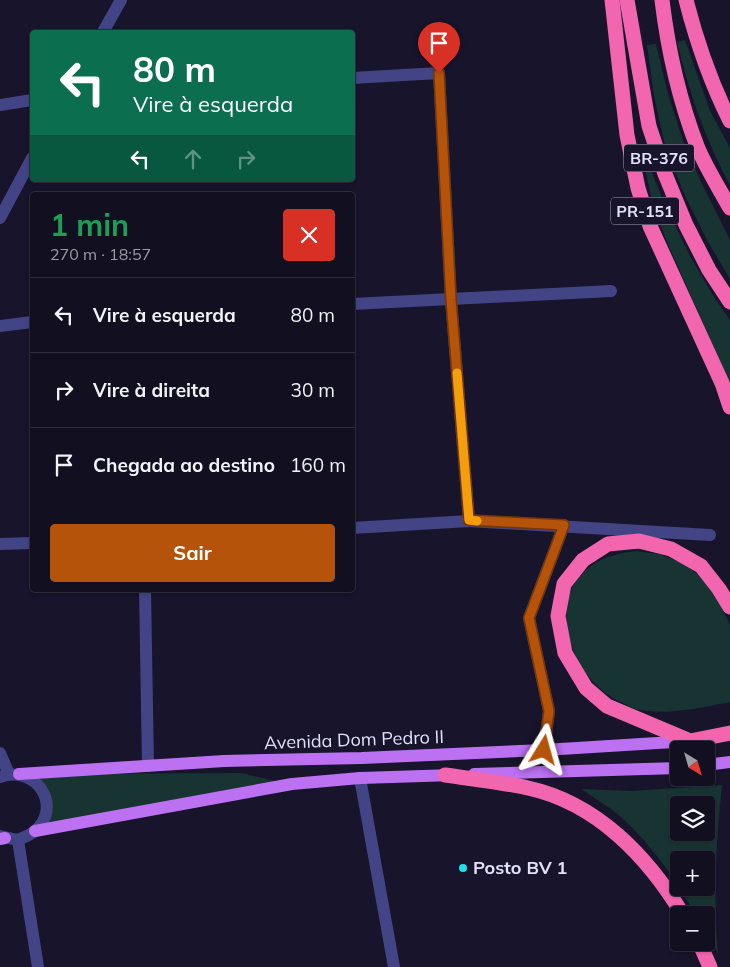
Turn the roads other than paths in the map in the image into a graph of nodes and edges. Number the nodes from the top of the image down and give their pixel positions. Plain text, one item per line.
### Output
1 (121, 0) edge
2 (612, 0) edge
3 (626, 0) edge
4 (662, 0) edge
5 (686, 0) edge
6 (104, 30) edge
7 (355, 78) edge
8 (30, 100) edge
9 (0, 105) edge
10 (730, 121) edge
11 (30, 162) edge
12 (730, 208) edge
13 (0, 218) edge
14 (611, 291) dead end
15 (451, 300) junction
16 (730, 302) edge
17 (355, 304) edge
18 (30, 322) edge
19 (0, 326) edge
20 (730, 407) edge
21 (469, 520) junction
22 (564, 525) junction
23 (355, 528) edge
24 (710, 536) dead end
25 (30, 543) edge
26 (0, 544) edge
27 (144, 592) edge
28 (730, 607) edge
29 (730, 734) edge
30 (690, 741) joint
31 (670, 742) edge
32 (544, 750) junction
33 (0, 753) edge
34 (730, 762) edge
35 (715, 764) edge
36 (148, 766) junction
37 (670, 768) edge
38 (9, 775) edge
39 (445, 775) junction
40 (360, 778) junction
41 (35, 831) junction
42 (6, 838) edge
43 (677, 906) edge
44 (703, 951) edge
45 (38, 967) edge
46 (394, 967) edge
47 (710, 967) edge

1 - 6 street
2 - 20 highway, PR-151
3 - 16 highway, BR-376
4 - 12 highway
5 - 10 highway
7 - 15 street
8 - 9 street
11 - 13 street
14 - 15 street
15 - 17 street
15 - 21 street
18 - 19 street
21 - 22 street
21 - 23 street
22 - 24 street
22 - 32 street
25 - 26 street
27 - 36 street
28 - 30 highway
29 - 30 highway
31 - 32 main road, Avenida Dom Pedro II
32 - 36 main road, Avenida Dom Pedro II
33 - 38 street
34 - 35 main road
36 - 38 main road, Avenida Dom Pedro II
37 - 39 main road
38 - 41 street
39 - 40 main road
39 - 43 highway
40 - 41 main road
40 - 46 street
41 - 42 street
42 - 45 street
44 - 47 highway

